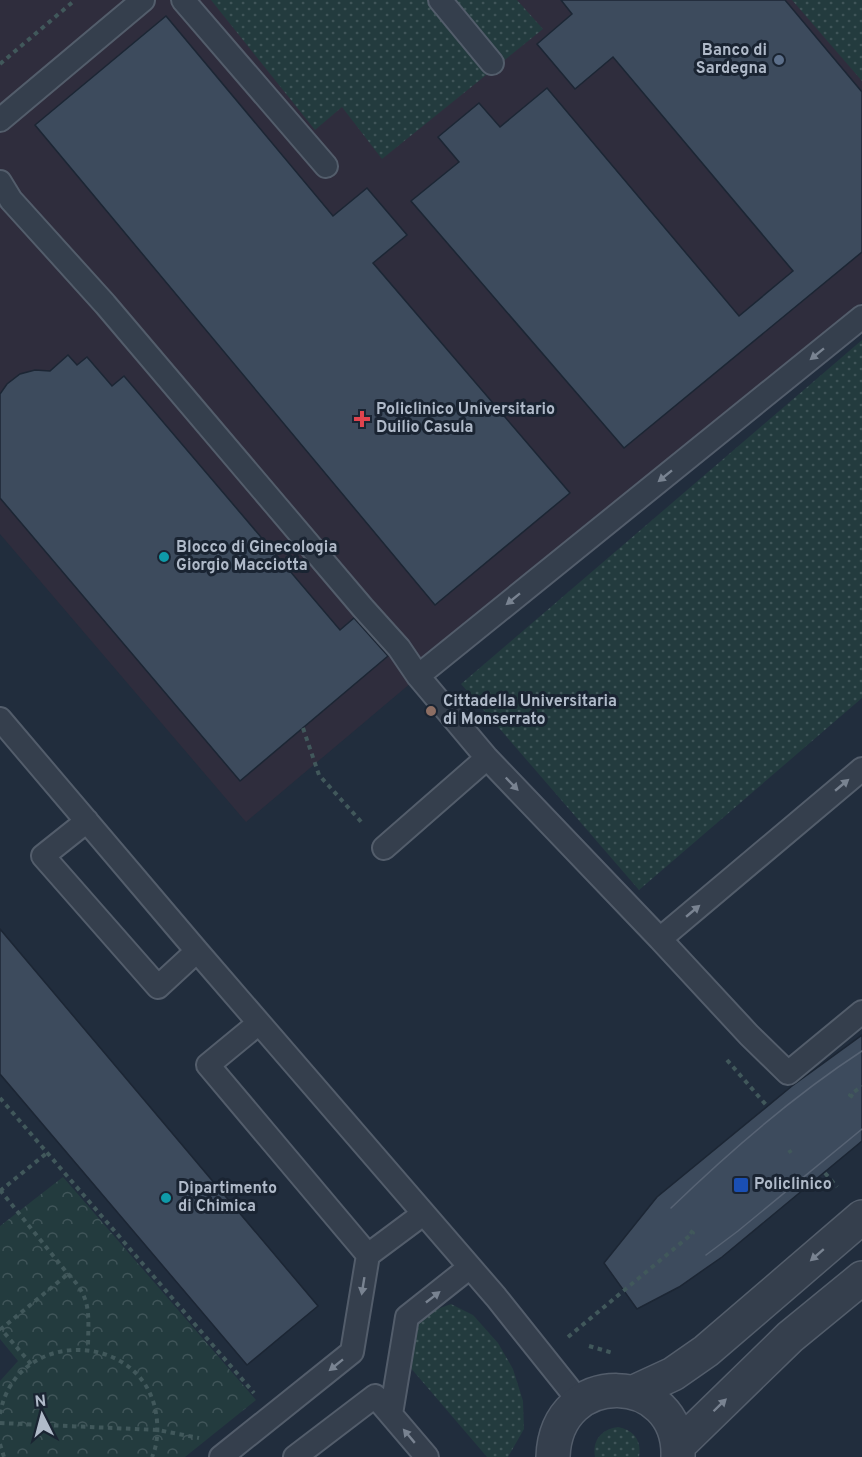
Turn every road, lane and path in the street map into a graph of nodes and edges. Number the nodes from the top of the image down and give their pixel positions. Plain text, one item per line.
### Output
1 (75, 0) edge
2 (143, 0) edge
3 (183, 0) edge
4 (440, 0) edge
5 (492, 63) dead end
6 (0, 64) edge
7 (0, 120) edge
8 (326, 166) dead end
9 (0, 182) edge
10 (862, 317) edge
11 (418, 676) junction
12 (0, 719) edge
13 (303, 728) dead end
14 (487, 758) junction
15 (862, 769) edge
16 (87, 821) junction
17 (384, 848) joint
18 (660, 939) junction
19 (196, 951) junction
20 (862, 1012) edge
21 (258, 1023) junction
22 (720, 1052) dead end
23 (862, 1086) edge
24 (853, 1097) dead end
25 (0, 1098) edge
26 (767, 1106) dead end
27 (48, 1152) junction
28 (825, 1173) dead end
29 (837, 1187) dead end
30 (0, 1191) edge
31 (423, 1214) junction
32 (862, 1217) edge
33 (690, 1231) dead end
34 (368, 1255) junction
35 (470, 1268) junction
36 (68, 1274) junction
37 (862, 1278) edge
38 (862, 1294) edge
39 (0, 1330) edge
40 (790, 1337) junction
41 (567, 1338) dead end
42 (88, 1349) junction
43 (31, 1364) junction
44 (634, 1392) junction
45 (260, 1400) dead end
46 (579, 1401) junction
47 (0, 1414) edge
48 (392, 1414) junction
49 (0, 1423) edge
50 (158, 1430) junction
51 (0, 1444) edge
52 (215, 1448) edge
53 (678, 1452) edge
54 (553, 1456) edge
55 (4, 1457) edge
56 (152, 1457) edge
57 (295, 1457) edge
58 (427, 1457) edge

1 - 6 path
2 - 7 lane
3 - 8 lane
4 - 5 lane
9 - 11 lane
10 -> 11 lane
11 - 14 lane
12 - 16 lane
13 - 17 path
14 - 17 lane
14 -> 18 lane
18 -> 15 lane
16 - 19 lane
16 - 19 lane
18 - 20 lane
19 - 21 lane
21 - 31 lane
21 - 34 lane
22 - 26 path
23 - 24 path
25 - 27 path
27 - 30 path
27 - 45 path
28 - 29 path
30 - 36 path
31 - 34 lane
31 - 35 lane
32 -> 44 street
33 - 41 path
34 -> 52 lane
35 - 46 lane
48 -> 35 lane
36 - 39 path
36 - 42 path
37 - 40 street
38 - 40 lane
39 - 43 path
53 -> 40 street
42 - 43 path
42 - 50 path
43 - 47 path
44 - 46 street
44 - 53 street
46 - 54 street
48 - 57 lane
58 -> 48 lane
49 - 50 path
50 - 52 path
50 - 56 path
51 - 55 path

